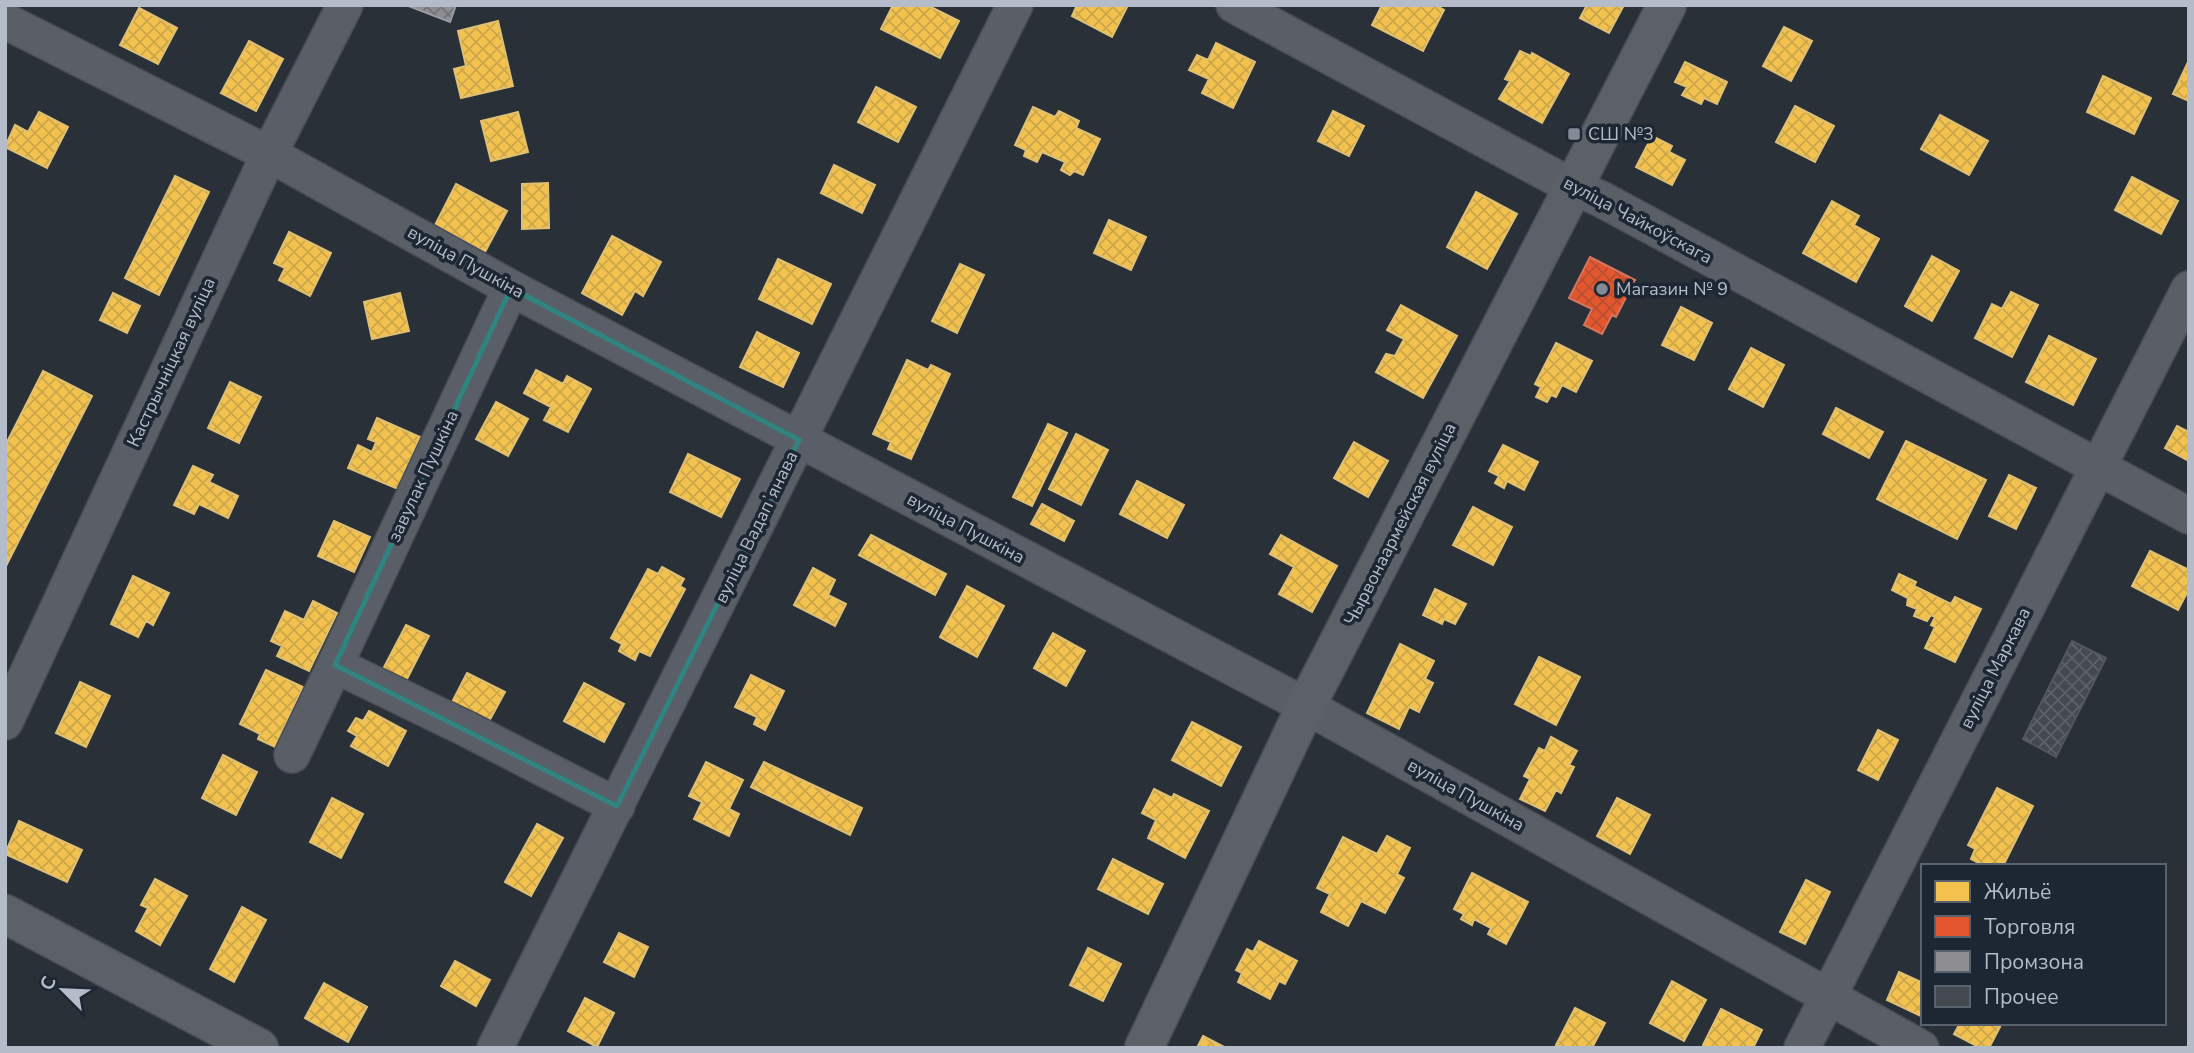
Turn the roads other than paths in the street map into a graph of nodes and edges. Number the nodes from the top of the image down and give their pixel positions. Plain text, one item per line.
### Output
1 (345, 5) edge
2 (1014, 5) edge
3 (1234, 5) edge
4 (1667, 5) edge
5 (5, 21) edge
6 (269, 154) junction
7 (1573, 187) junction
8 (511, 288) junction
9 (2189, 289) edge
10 (799, 440) junction
11 (2098, 468) junction
12 (2189, 516) edge
13 (335, 665) junction
14 (1306, 706) junction
15 (5, 722) edge
16 (292, 755) dead end
17 (617, 806) junction
18 (5, 914) edge
19 (1828, 996) junction
20 (260, 1048) edge
21 (495, 1048) edge
22 (1144, 1048) edge
23 (1802, 1048) edge
24 (1921, 1048) edge

1 - 6 street, Кастрычніцкая вуліца
2 - 10 street, вуліца Вадапʼянава
3 - 7 street, вуліца Чайкоўскага
4 - 7 main road, Чырвонаармейская вуліца
5 - 6 street, вуліца Пушкіна
6 - 8 street, вуліца Пушкіна
6 - 15 street, Кастрычніцкая вуліца
7 - 11 street, вуліца Чайкоўскага
7 - 14 main road, Чырвонаармейская вуліца
8 - 10 street, вуліца Пушкіна
8 - 13 street, завулак Пушкіна
9 - 11 street, вуліца Маркава
10 - 14 street, вуліца Пушкіна
10 - 17 street, вуліца Вадапʼянава
11 - 12 street, вуліца Чайкоўскага
11 - 19 street, вуліца Маркава
13 - 16 street, завулак Пушкіна
13 - 17 street
14 - 19 street, вуліца Пушкіна
14 - 22 main road, Чырвонаармейская вуліца
17 - 21 street, вуліца Вадапʼянава
18 - 20 main road
19 - 23 street, вуліца Маркава
19 - 24 street, вуліца Пушкіна

